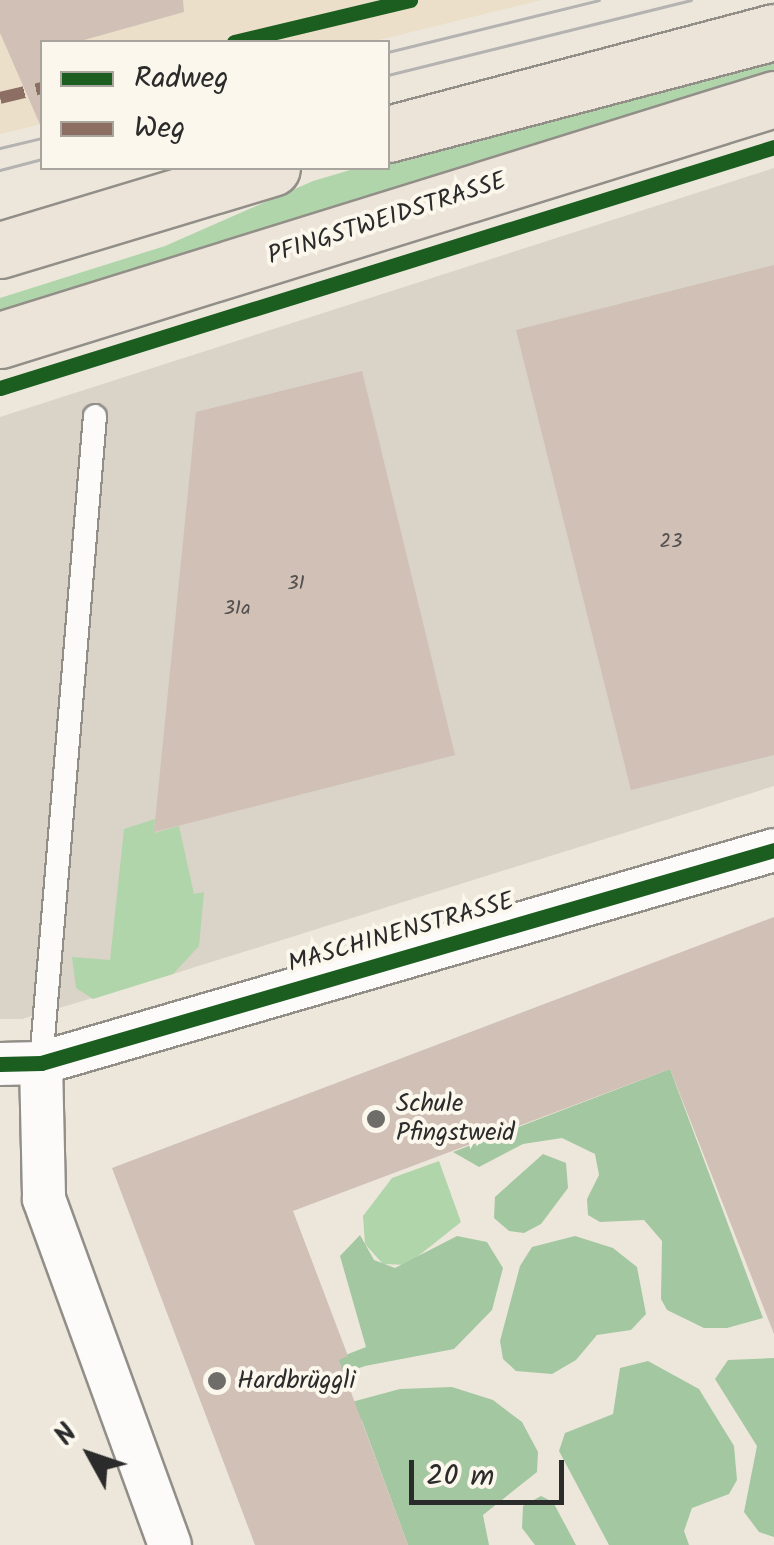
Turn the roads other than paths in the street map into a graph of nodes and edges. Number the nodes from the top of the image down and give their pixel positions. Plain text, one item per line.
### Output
1 (772, 30) edge
2 (774, 100) edge
3 (390, 133) edge
4 (265, 170) edge
5 (0, 250) edge
6 (0, 340) edge
7 (95, 416) dead end
8 (774, 850) edge
9 (20, 1063) edge
10 (170, 1545) edge

1 - 3 main road
2 - 6 main road, PFINGSTWEIDSTRASSE
4 - 5 main road
7 - 9 lane
8 - 9 street, MASCHINENSTRASSE
9 - 10 street

